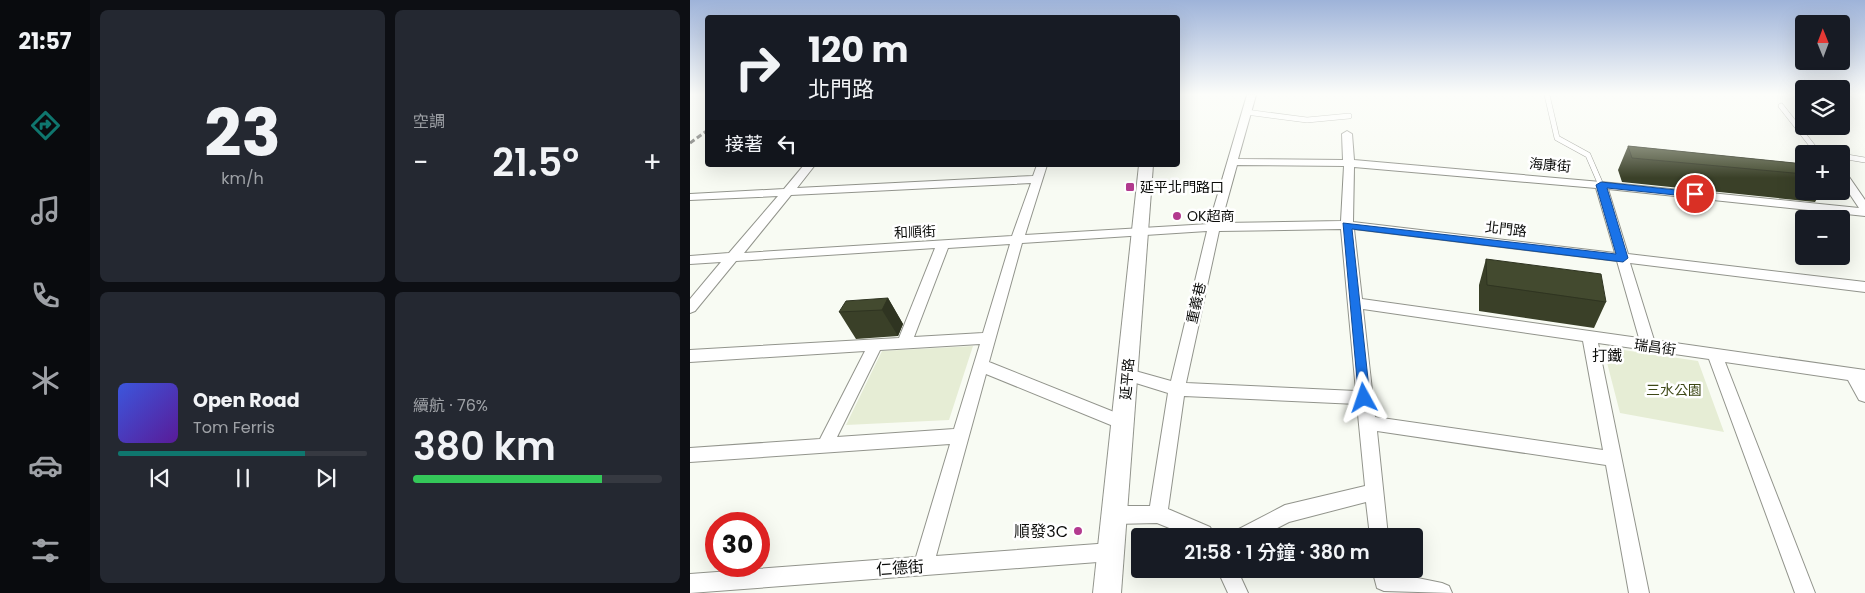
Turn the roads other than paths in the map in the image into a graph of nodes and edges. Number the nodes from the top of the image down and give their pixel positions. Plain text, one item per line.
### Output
1 (1243, 123) edge
2 (1553, 123) edge
3 (1794, 123) edge
4 (1347, 134) dead end
5 (1812, 145) edge
6 (1850, 158) edge
7 (1865, 160) edge
8 (1231, 162) junction
9 (1349, 163) junction
10 (808, 167) edge
11 (1146, 167) edge
12 (1040, 172) edge
13 (1601, 185) junction
14 (1850, 186) edge
15 (786, 193) junction
16 (690, 197) edge
17 (1865, 208) edge
18 (1865, 212) edge
19 (1347, 225) junction
20 (1214, 227) junction
21 (1142, 233) junction
22 (1017, 240) junction
23 (943, 245) junction
24 (730, 258) junction
25 (1623, 258) junction
26 (690, 260) edge
27 (1865, 287) edge
28 (1356, 303) junction
29 (690, 308) edge
30 (989, 338) junction
31 (1590, 338) junction
32 (904, 343) junction
33 (875, 345) junction
34 (1648, 345) junction
35 (1716, 355) junction
36 (690, 356) edge
37 (981, 365) junction
38 (1859, 375) edge
39 (1128, 376) junction
40 (1177, 389) junction
41 (1865, 396) edge
42 (1364, 398) junction
43 (1123, 423) junction
44 (1367, 423) junction
45 (961, 436) junction
46 (825, 446) junction
47 (690, 455) edge
48 (1613, 459) junction
49 (1375, 492) junction
50 (1114, 514) junction
51 (1158, 514) junction
52 (1190, 528) edge
53 (1259, 528) edge
54 (1378, 528) edge
55 (1111, 552) junction
56 (923, 566) junction
57 (1231, 578) edge
58 (1393, 578) edge
59 (690, 584) edge
60 (1107, 593) edge
61 (1238, 593) edge
62 (1442, 593) edge
63 (1639, 593) edge
64 (1805, 593) edge

1 - 8 street, 重義巷
2 - 13 lane
3 - 5 lane
4 - 9 street
6 - 7 lane
8 - 9 street, 海康街
8 - 20 street, 重義巷
9 - 13 street, 海康街
9 - 19 street
10 - 15 street
11 - 21 street, 延平路
12 - 15 street
12 - 22 street
13 - 18 street, 海康街
13 - 25 street
14 - 17 street
15 - 16 street
15 - 24 street
19 - 20 street, 北門路
19 - 25 street, 北門路
19 - 28 street
20 - 21 street, 北門路
20 - 40 street, 重義巷
21 - 22 street, 和順街
21 - 39 street, 延平路
22 - 23 street, 和順街
22 - 30 street
23 - 24 street, 和順街
23 - 32 street
24 - 26 street, 和順街
24 - 29 street
25 - 27 street, 北門路
25 - 34 street
28 - 31 street, 瑞昌街
28 - 42 street
30 - 32 street
30 - 37 street
31 - 34 street, 瑞昌街
31 - 48 street
32 - 33 street
33 - 36 street
33 - 46 street
34 - 35 street, 瑞昌街
35 - 38 street, 瑞昌街
35 - 64 street
37 - 43 street
37 - 45 street
38 - 41 street
39 - 40 street
39 - 43 street, 延平路
40 - 42 street
40 - 51 street, 重義巷
42 - 44 street
43 - 50 street, 延平路
44 - 48 street
44 - 49 street
45 - 46 street
45 - 56 street
46 - 47 street
48 - 63 street
49 - 53 street
49 - 54 street
50 - 51 street
50 - 55 street, 延平路
51 - 52 street
55 - 56 street, 仁德街
55 - 60 street, 延平路
56 - 59 street, 仁德街
57 - 61 street
58 - 62 street

